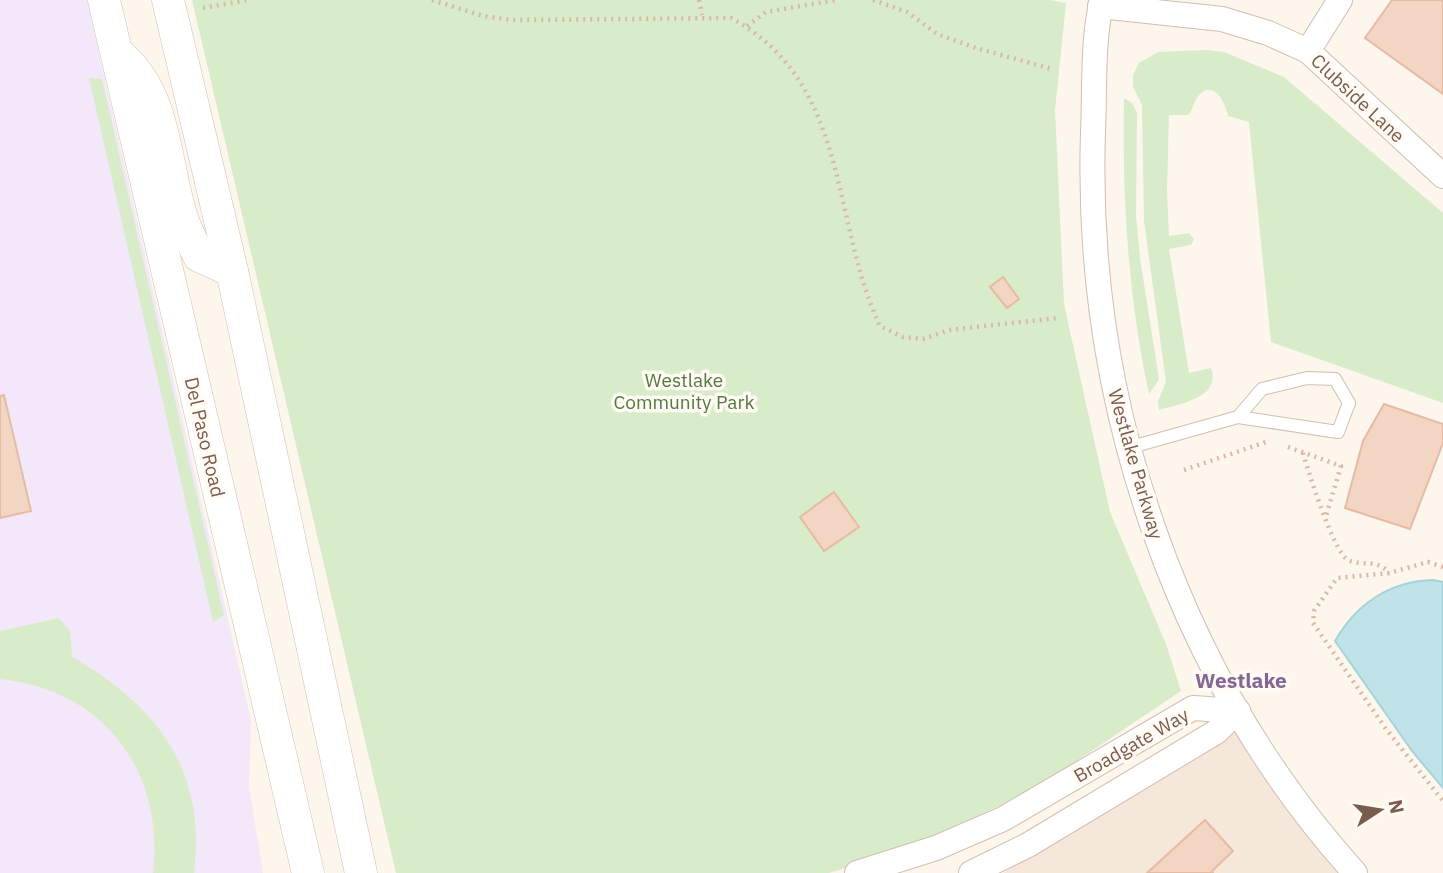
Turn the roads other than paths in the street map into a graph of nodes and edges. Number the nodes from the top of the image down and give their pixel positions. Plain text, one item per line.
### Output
1 (104, 0) edge
2 (168, 0) edge
3 (1340, 0) edge
4 (1101, 3) edge
5 (116, 51) junction
6 (1308, 51) junction
7 (1443, 176) edge
8 (232, 271) junction
9 (1238, 417) junction
10 (1128, 448) junction
11 (1238, 711) junction
12 (308, 873) edge
13 (362, 873) edge
14 (857, 873) edge
15 (971, 873) edge
16 (1356, 873) edge

1 - 5 street, Del Paso Road
2 - 8 street
3 - 6 street
4 - 6 street, Clubside Lane
4 - 10 street, Westlake Parkway
5 - 8 street
5 - 12 street, Del Paso Road
6 - 7 street, Clubside Lane
8 - 13 street
9 - 9 lane
9 - 10 lane
10 - 11 street, Westlake Parkway
11 - 14 street, Broadgate Way
11 - 15 street, Broadgate Way
11 - 16 street, Westlake Parkway

